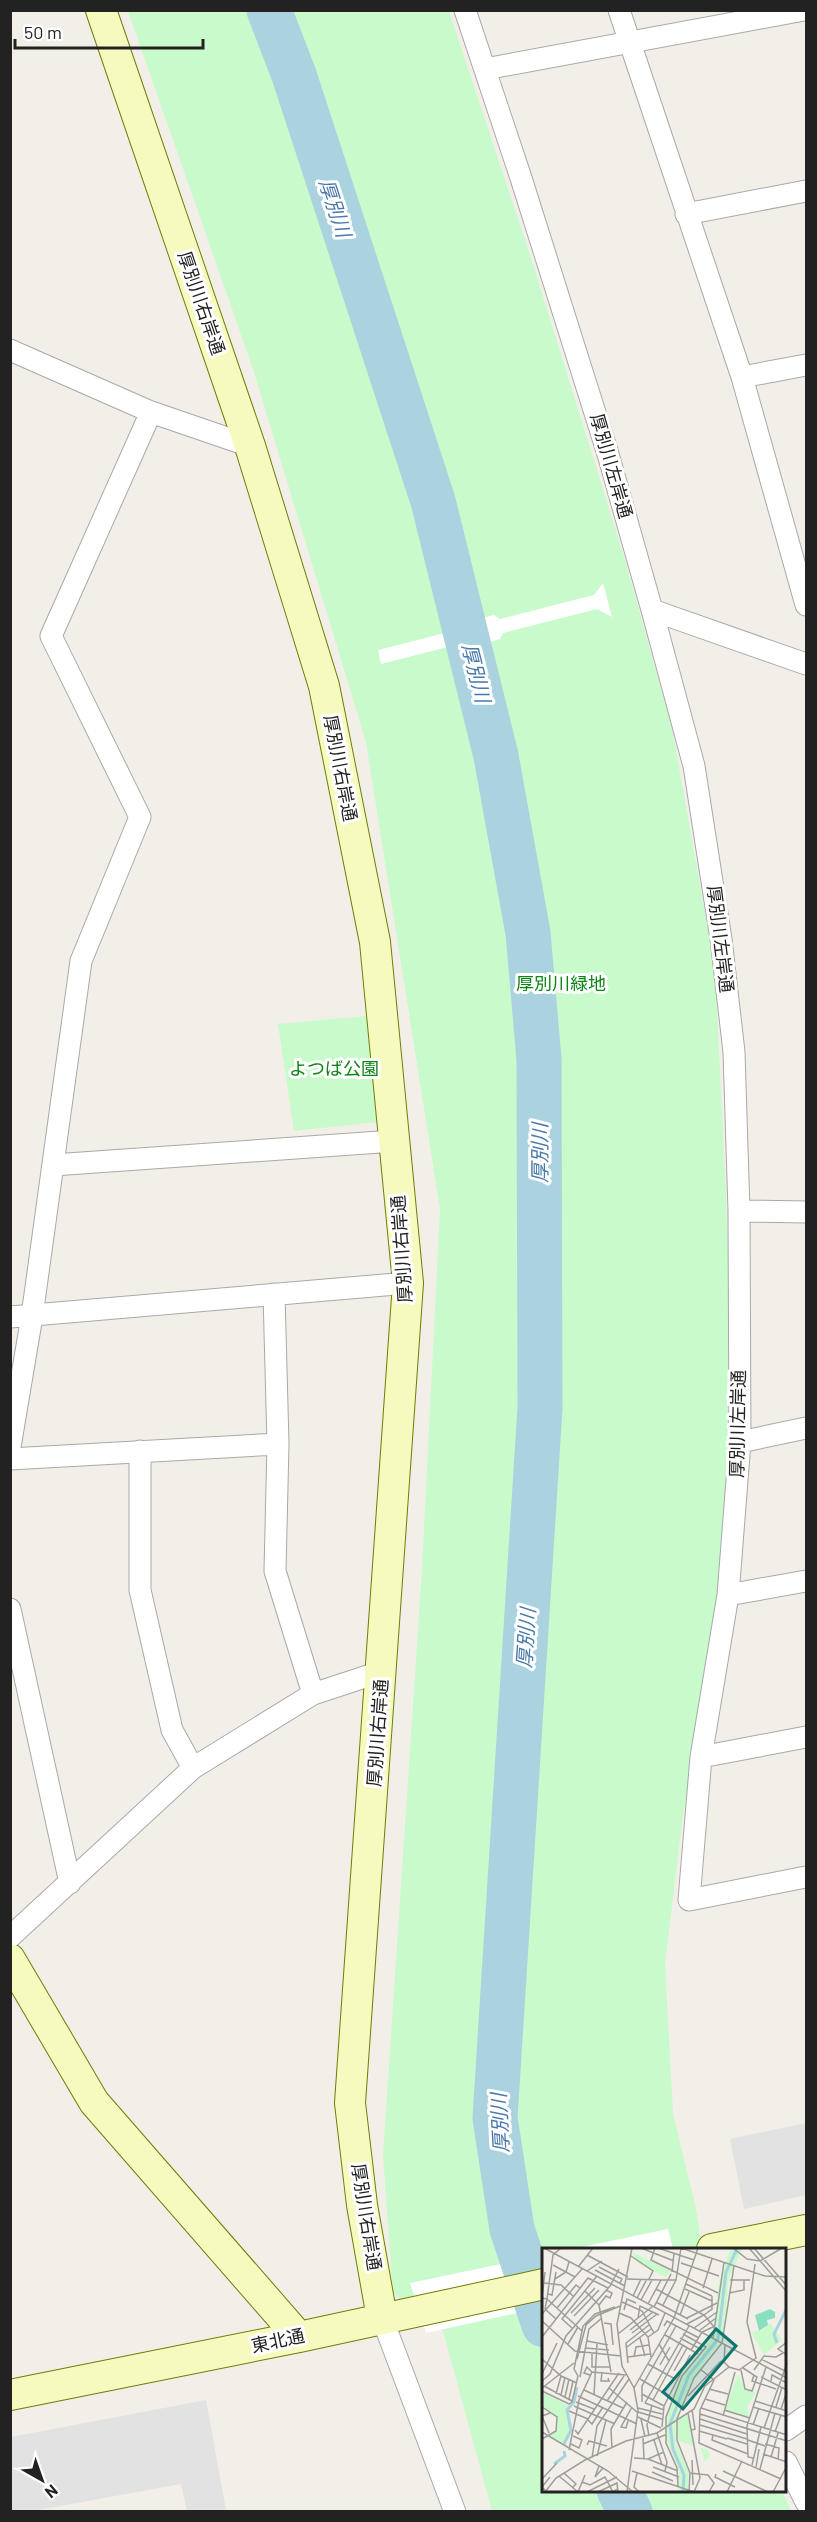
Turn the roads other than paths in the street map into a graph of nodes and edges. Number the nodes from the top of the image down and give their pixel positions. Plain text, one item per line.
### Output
1 (101, 10) edge
2 (465, 10) edge
3 (619, 10) edge
4 (804, 10) edge
5 (630, 43) junction
6 (485, 69) junction
7 (807, 190) edge
8 (686, 214) junction
9 (10, 350) edge
10 (807, 365) edge
11 (742, 377) junction
12 (151, 412) junction
13 (250, 446) junction
14 (798, 541) edge
15 (807, 605) edge
16 (652, 610) junction
17 (807, 664) edge
18 (394, 1141) junction
19 (53, 1165) junction
20 (739, 1210) junction
21 (807, 1212) edge
22 (408, 1283) junction
23 (274, 1294) junction
24 (32, 1316) junction
25 (10, 1317) edge
26 (807, 1428) edge
27 (740, 1442) junction
28 (278, 1444) junction
29 (10, 1447) edge
30 (140, 1451) junction
31 (10, 1459) edge
32 (807, 1581) edge
33 (728, 1595) junction
34 (10, 1609) edge
35 (382, 1671) junction
36 (313, 1694) junction
37 (807, 1737) edge
38 (700, 1757) junction
39 (193, 1768) junction
40 (807, 1877) edge
41 (70, 1883) junction
42 (10, 1937) edge
43 (10, 1959) edge
44 (807, 2230) edge
45 (717, 2248) edge
46 (542, 2284) edge
47 (382, 2318) junction
48 (299, 2337) junction
49 (10, 2395) edge
50 (807, 2416) edge
51 (787, 2429) edge
52 (787, 2464) edge
53 (807, 2502) edge
54 (455, 2511) edge

1 - 13 street, 厚別川右岸通
2 - 6 street, 厚別川左岸通
3 - 5 street
4 - 5 street
5 - 6 street
5 - 8 street
6 - 16 street, 厚別川左岸通
7 - 8 street
8 - 11 street
9 - 12 street
10 - 11 street
11 - 14 street
12 - 13 street
12 - 19 street
13 - 18 street, 厚別川右岸通
14 - 15 street
16 - 17 street
16 - 20 street, 厚別川左岸通
18 - 19 street
18 - 22 street, 厚別川右岸通
19 - 24 street
20 - 21 street
20 - 27 street, 厚別川左岸通
22 - 23 street
22 - 35 street, 厚別川右岸通
23 - 24 street
23 - 28 street
24 - 25 street
24 - 29 street
26 - 27 street
27 - 33 street, 厚別川左岸通
28 - 30 street
28 - 36 street
30 - 31 street
30 - 39 street
32 - 33 street
33 - 38 street, 厚別川左岸通
34 - 41 street
35 - 36 street
35 - 47 street, 厚別川右岸通
36 - 39 street
37 - 38 street
38 - 40 street, 厚別川左岸通
39 - 41 street
41 - 42 street
43 - 48 street
44 - 45 street
46 - 47 street, 東北通
47 - 48 street, 東北通
47 - 54 street, 厚別川右岸通
48 - 49 street, 東北通
50 - 51 street
52 - 53 street

